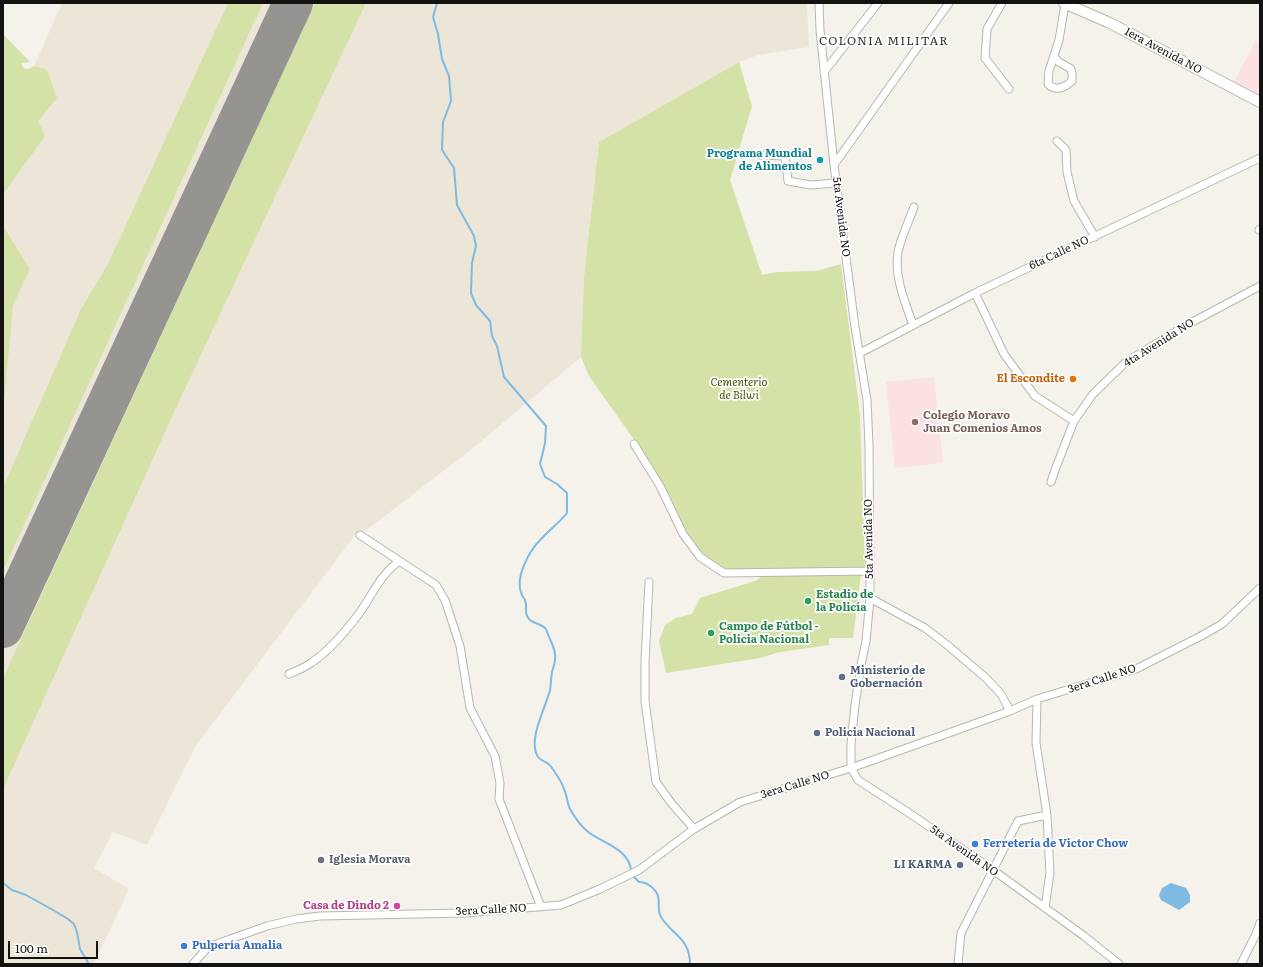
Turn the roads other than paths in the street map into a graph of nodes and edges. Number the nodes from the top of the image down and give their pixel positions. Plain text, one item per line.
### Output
1 (819, 3) edge
2 (878, 3) edge
3 (949, 3) edge
4 (1002, 3) edge
5 (1065, 3) edge
6 (1054, 57) junction
7 (824, 72) junction
8 (1009, 89) dead end
9 (1260, 102) edge
10 (1057, 141) dead end
11 (760, 155) dead end
12 (1260, 158) edge
13 (834, 165) junction
14 (836, 183) junction
15 (914, 207) dead end
16 (1095, 237) junction
17 (1260, 286) edge
18 (975, 293) junction
19 (913, 325) junction
20 (860, 353) junction
21 (1074, 421) junction
22 (634, 444) dead end
23 (1051, 482) dead end
24 (360, 535) dead end
25 (399, 561) junction
26 (870, 571) junction
27 (649, 582) dead end
28 (1260, 588) edge
29 (870, 598) junction
30 (289, 674) dead end
31 (1037, 699) junction
32 (1010, 711) junction
33 (851, 768) junction
34 (1048, 815) junction
35 (694, 829) junction
36 (993, 870) junction
37 (541, 907) junction
38 (1045, 908) junction
39 (1260, 923) edge
40 (193, 964) edge
41 (958, 964) edge
42 (1119, 964) edge
43 (1241, 964) edge

1 - 7 street, 5ta Avenida NO
2 - 7 street
3 - 13 street
4 - 8 street
5 - 6 street
5 - 9 street, 1era Avenida NO
6 - 6 street
7 - 13 street, 5ta Avenida NO
10 - 16 street
11 - 14 street
12 - 16 street, 6ta Calle NO
13 - 14 street, 5ta Avenida NO
14 - 20 street, 5ta Avenida NO
15 - 19 street
16 - 18 street, 6ta Calle NO
17 - 21 street, 4ta Avenida NO
18 - 19 street, 6ta Calle NO
18 - 21 street
19 - 20 street, 6ta Calle NO
20 - 26 street, 5ta Avenida NO
21 - 23 street, 4ta Avenida NO
22 - 26 street
24 - 25 street
25 - 30 street
25 - 37 street
26 - 29 street, 5ta Avenida NO
27 - 35 street
28 - 31 street, 3era Calle NO
29 - 32 street
29 - 33 street, 5ta Avenida NO
31 - 32 street, 3era Calle NO
31 - 34 street
32 - 33 street, 3era Calle NO
33 - 35 street, 3era Calle NO
33 - 36 street, 5ta Avenida NO
34 - 36 street
34 - 38 street
35 - 37 street, 3era Calle NO
36 - 38 street, 5ta Avenida NO
36 - 41 street
37 - 40 street, 3era Calle NO
38 - 42 street, 5ta Avenida NO
39 - 43 street

